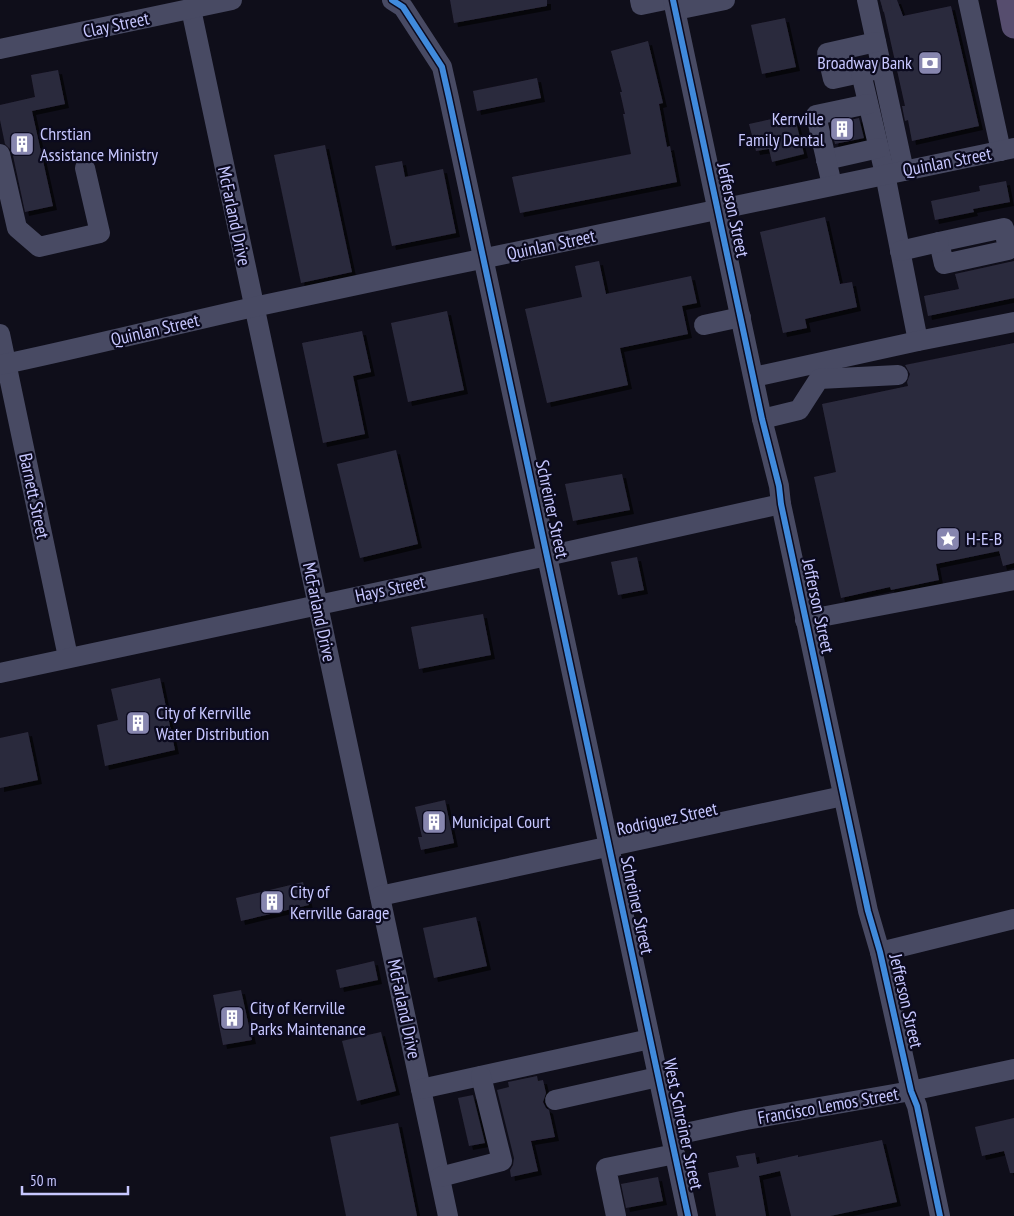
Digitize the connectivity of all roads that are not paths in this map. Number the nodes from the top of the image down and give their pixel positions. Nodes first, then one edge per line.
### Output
1 (232, 0) edge
2 (640, 0) edge
3 (725, 0) edge
4 (968, 0) edge
5 (1008, 0) edge
6 (400, 2) edge
7 (671, 3) edge
8 (872, 3) edge
9 (191, 9) junction
10 (1014, 26) edge
11 (876, 42) junction
12 (0, 49) edge
13 (882, 69) junction
14 (861, 73) junction
15 (868, 104) junction
16 (898, 141) junction
17 (879, 148) junction
18 (1007, 150) edge
19 (0, 154) edge
20 (826, 160) junction
21 (85, 168) dead end
22 (894, 172) junction
23 (832, 185) junction
24 (6, 206) edge
25 (718, 210) junction
26 (1010, 240) edge
27 (900, 250) junction
28 (485, 259) junction
29 (254, 308) junction
30 (741, 317) junction
31 (1014, 322) edge
32 (704, 325) dead end
33 (0, 334) edge
34 (918, 341) junction
35 (3, 364) edge
36 (898, 375) dead end
37 (754, 377) junction
38 (762, 419) junction
39 (781, 504) junction
40 (547, 556) junction
41 (1014, 580) edge
42 (317, 604) junction
43 (805, 620) junction
44 (68, 658) junction
45 (0, 673) edge
46 (843, 796) junction
47 (609, 847) junction
48 (380, 896) junction
49 (1014, 919) edge
50 (880, 952) junction
51 (650, 1039) junction
52 (1014, 1068) edge
53 (480, 1076) junction
54 (658, 1077) junction
55 (421, 1090) junction
56 (911, 1091) junction
57 (555, 1100) dead end
58 (672, 1145) junction
59 (440, 1177) junction
60 (448, 1216) edge
61 (616, 1216) edge
62 (688, 1216) edge
63 (940, 1216) edge

1 - 9 street, Clay Street
2 - 7 street
3 - 7 street
4 - 18 street
5 - 10 main road
6 - 28 street, Schreiner Street
7 - 25 street, Jefferson Street
8 - 11 street
9 - 12 street, Clay Street
9 - 29 street, McFarland Drive
11 - 13 street
11 - 14 street
13 - 14 street
13 - 16 street
13 - 16 street
14 - 15 street
15 - 17 street
15 - 20 street
16 - 22 street
17 - 20 street
17 - 22 street
18 - 22 street, Quinlan Street
19 - 24 street
20 - 23 street
21 - 24 street
22 - 23 street, Quinlan Street
22 - 27 street
23 - 25 street, Quinlan Street
25 - 28 street, Quinlan Street
25 - 30 street, Jefferson Street
26 - 27 street
27 - 34 street
28 - 29 street, Quinlan Street
28 - 40 street, Schreiner Street
29 - 35 street, Quinlan Street
29 - 42 street, McFarland Drive
30 - 32 street
30 - 37 street, Jefferson Street
31 - 34 street
33 - 35 street, Barnett Street
34 - 37 street
35 - 44 street, Barnett Street
36 - 38 street
37 - 38 street, Jefferson Street
38 - 39 street, Jefferson Street
39 - 40 street, Hays Street
39 - 43 street, Jefferson Street
40 - 42 street, Hays Street
40 - 47 street, Schreiner Street
41 - 43 street
42 - 44 street, Hays Street
42 - 48 street, McFarland Drive
43 - 46 street, Jefferson Street
44 - 45 street, Hays Street
46 - 47 street, Rodriguez Street
46 - 50 street, Jefferson Street
47 - 48 street, Rodriguez Street
47 - 51 street, Schreiner Street
48 - 55 street, McFarland Drive
49 - 50 street
50 - 56 street, Jefferson Street
51 - 53 street
51 - 54 street, West Schreiner Street
52 - 56 street, Francisco Lemos Street
53 - 55 street
53 - 59 street
54 - 57 street
54 - 58 street, West Schreiner Street
55 - 59 street, McFarland Drive
56 - 58 street, Francisco Lemos Street
56 - 63 street, Jefferson Street
58 - 61 street, Francisco Lemos Street
58 - 62 street, West Schreiner Street
59 - 60 street, McFarland Drive

